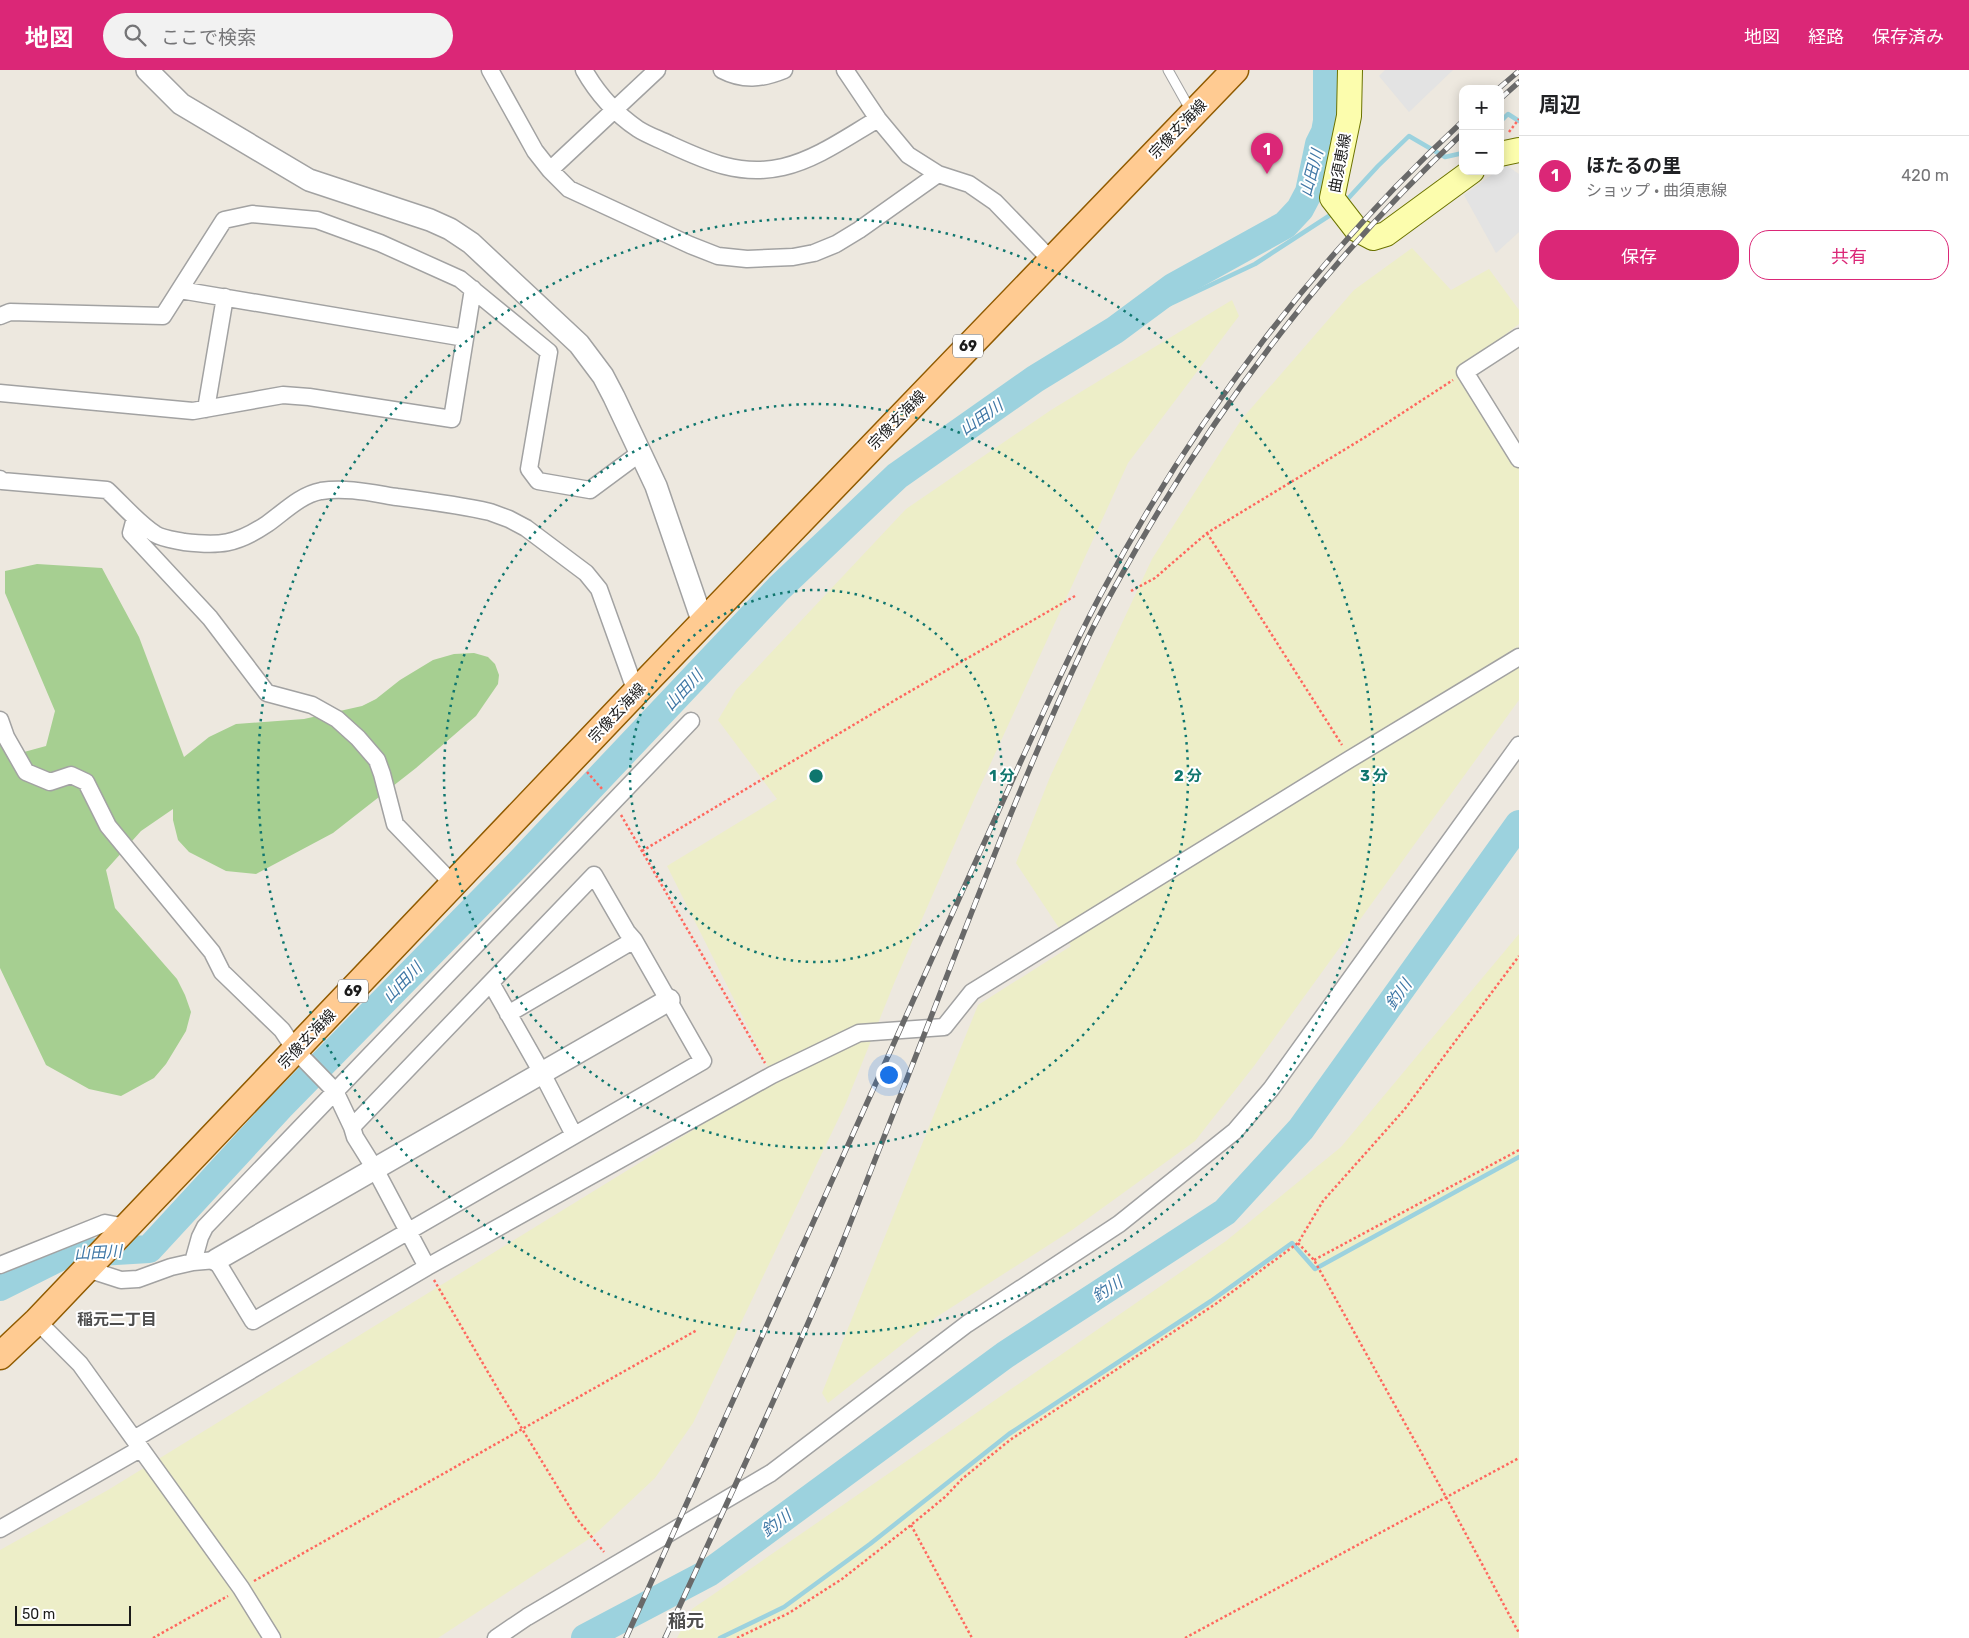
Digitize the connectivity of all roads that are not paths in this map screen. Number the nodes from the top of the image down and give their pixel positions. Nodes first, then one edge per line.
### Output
1 (147, 70) edge
2 (490, 70) edge
3 (584, 70) edge
4 (657, 70) edge
5 (722, 70) edge
6 (784, 70) edge
7 (845, 70) edge
8 (1168, 70) edge
9 (1235, 70) edge
10 (1350, 70) edge
11 (614, 110) junction
12 (1193, 114) junction
13 (878, 119) junction
14 (1519, 150) edge
15 (1504, 153) edge
16 (550, 170) junction
17 (938, 174) junction
18 (1467, 175) edge
19 (1050, 260) junction
20 (474, 289) junction
21 (180, 290) junction
22 (225, 296) junction
23 (0, 316) edge
24 (1519, 337) edge
25 (466, 338) junction
26 (0, 393) edge
27 (206, 409) junction
28 (640, 452) junction
29 (1519, 459) edge
30 (0, 479) edge
31 (135, 518) junction
32 (703, 623) junction
33 (1519, 658) edge
34 (636, 692) junction
35 (0, 720) edge
36 (691, 721) dead end
37 (1519, 745) edge
38 (454, 885) junction
39 (634, 940) junction
40 (490, 983) junction
41 (669, 1000) junction
42 (508, 1014) junction
43 (296, 1051) junction
44 (542, 1073) junction
45 (335, 1091) junction
46 (352, 1127) junction
47 (574, 1135) junction
48 (375, 1169) junction
49 (126, 1227) junction
50 (408, 1231) junction
51 (216, 1260) junction
52 (193, 1262) junction
53 (0, 1265) edge
54 (87, 1268) junction
55 (427, 1268) junction
56 (37, 1321) junction
57 (0, 1356) edge
58 (137, 1444) junction
59 (0, 1529) edge
60 (272, 1638) edge
61 (496, 1638) edge

1 - 28 street
2 - 16 street
3 - 11 street
4 - 11 street
5 - 6 street
7 - 13 street
8 - 12 lane
9 - 12 main road, 宗像玄海線 / 69
10 - 18 main road, 曲須恵線
11 - 13 street
11 - 16 street
12 - 19 main road, 宗像玄海線 / 69
13 - 17 street
14 - 15 main road
16 - 17 street
17 - 19 street
19 - 32 main road, 宗像玄海線 / 69
20 - 21 street
20 - 25 street
20 - 28 street
21 - 22 street
21 - 23 street
22 - 25 street
22 - 27 street
24 - 29 street
25 - 27 street
26 - 27 street
28 - 32 street
30 - 31 street
31 - 34 street
31 - 38 street
32 - 34 main road, 宗像玄海線 / 69
33 - 55 street
34 - 38 main road, 宗像玄海線 / 69
35 - 43 street
36 - 45 street
37 - 61 street
38 - 43 main road, 宗像玄海線 / 69
39 - 40 street
39 - 41 street
39 - 42 street
40 - 42 street
40 - 46 street
41 - 44 street
41 - 47 street
42 - 44 street
43 - 45 street
43 - 49 main road, 宗像玄海線 / 69
44 - 47 street
44 - 48 street
45 - 46 street
45 - 52 street
46 - 48 street
47 - 50 street
48 - 50 street
48 - 51 street
49 - 53 street
49 - 54 main road, 宗像玄海線 / 69
50 - 51 street
50 - 55 street
51 - 52 street
52 - 54 street
54 - 56 main road, 宗像玄海線 / 69
55 - 58 street
56 - 57 main road, 宗像玄海線 / 69
56 - 58 street
58 - 59 street
58 - 60 street

